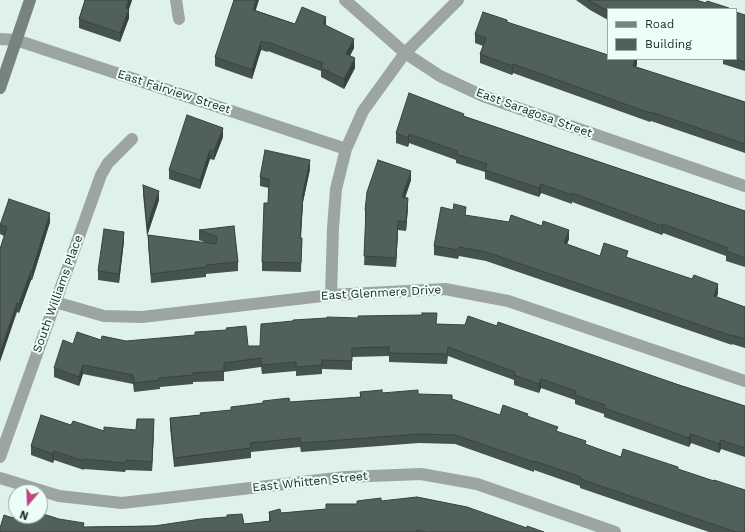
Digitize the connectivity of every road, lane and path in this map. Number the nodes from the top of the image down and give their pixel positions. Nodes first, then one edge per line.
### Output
1 (30, 0) edge
2 (176, 0) edge
3 (345, 0) edge
4 (458, 0) edge
5 (179, 19) dead end
6 (0, 39) edge
7 (16, 40) junction
8 (405, 53) junction
9 (0, 88) edge
10 (132, 139) dead end
11 (346, 149) junction
12 (745, 186) edge
13 (331, 295) junction
14 (55, 302) junction
15 (745, 381) edge
16 (0, 457) edge
17 (0, 478) edge
18 (615, 532) edge

1 - 7 main road
2 - 5 street
3 - 8 street, East Saragosa Street
4 - 8 street
6 - 7 street, East Fairview Street
7 - 9 main road
7 - 11 street, East Fairview Street
8 - 11 street
8 - 12 street, East Saragosa Street
10 - 14 street, South Williams Place
11 - 13 street
13 - 14 street, East Glenmere Drive
13 - 15 street, East Glenmere Drive
14 - 16 street, South Williams Place
17 - 18 street, East Whitten Street

